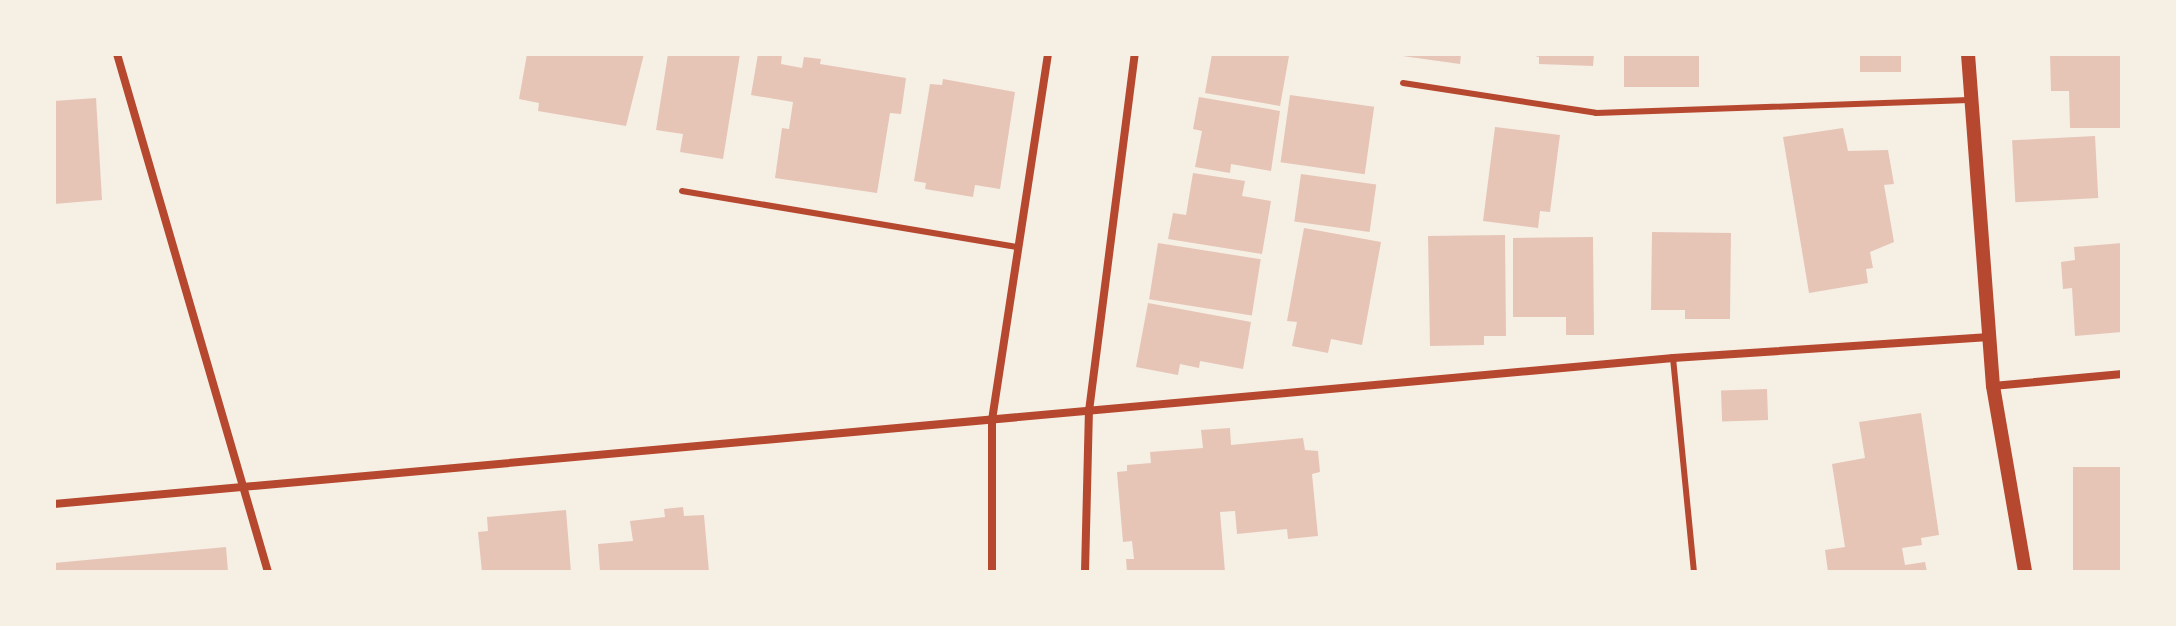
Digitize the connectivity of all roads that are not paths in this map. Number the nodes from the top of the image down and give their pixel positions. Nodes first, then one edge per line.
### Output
1 (117, 54) edge
2 (1048, 54) edge
3 (1135, 54) edge
4 (1968, 54) edge
5 (1403, 83) dead end
6 (1971, 100) junction
7 (682, 191) dead end
8 (1015, 247) junction
9 (1989, 337) junction
10 (1673, 358) junction
11 (2122, 374) edge
12 (1993, 386) junction
13 (1089, 411) junction
14 (992, 420) junction
15 (243, 489) junction
16 (54, 504) edge
17 (268, 572) edge
18 (992, 572) edge
19 (1085, 572) edge
20 (1694, 572) edge
21 (2025, 572) edge

1 - 15 street
2 - 8 street
3 - 13 street
4 - 6 street
5 - 6 lane
6 - 9 street
7 - 8 lane
8 - 14 street
9 - 10 street
9 - 12 street
10 - 13 street
10 - 20 lane
11 - 12 street
12 - 21 street
13 - 14 street
13 - 19 street
14 - 15 street
14 - 18 street
15 - 16 street
15 - 17 street

